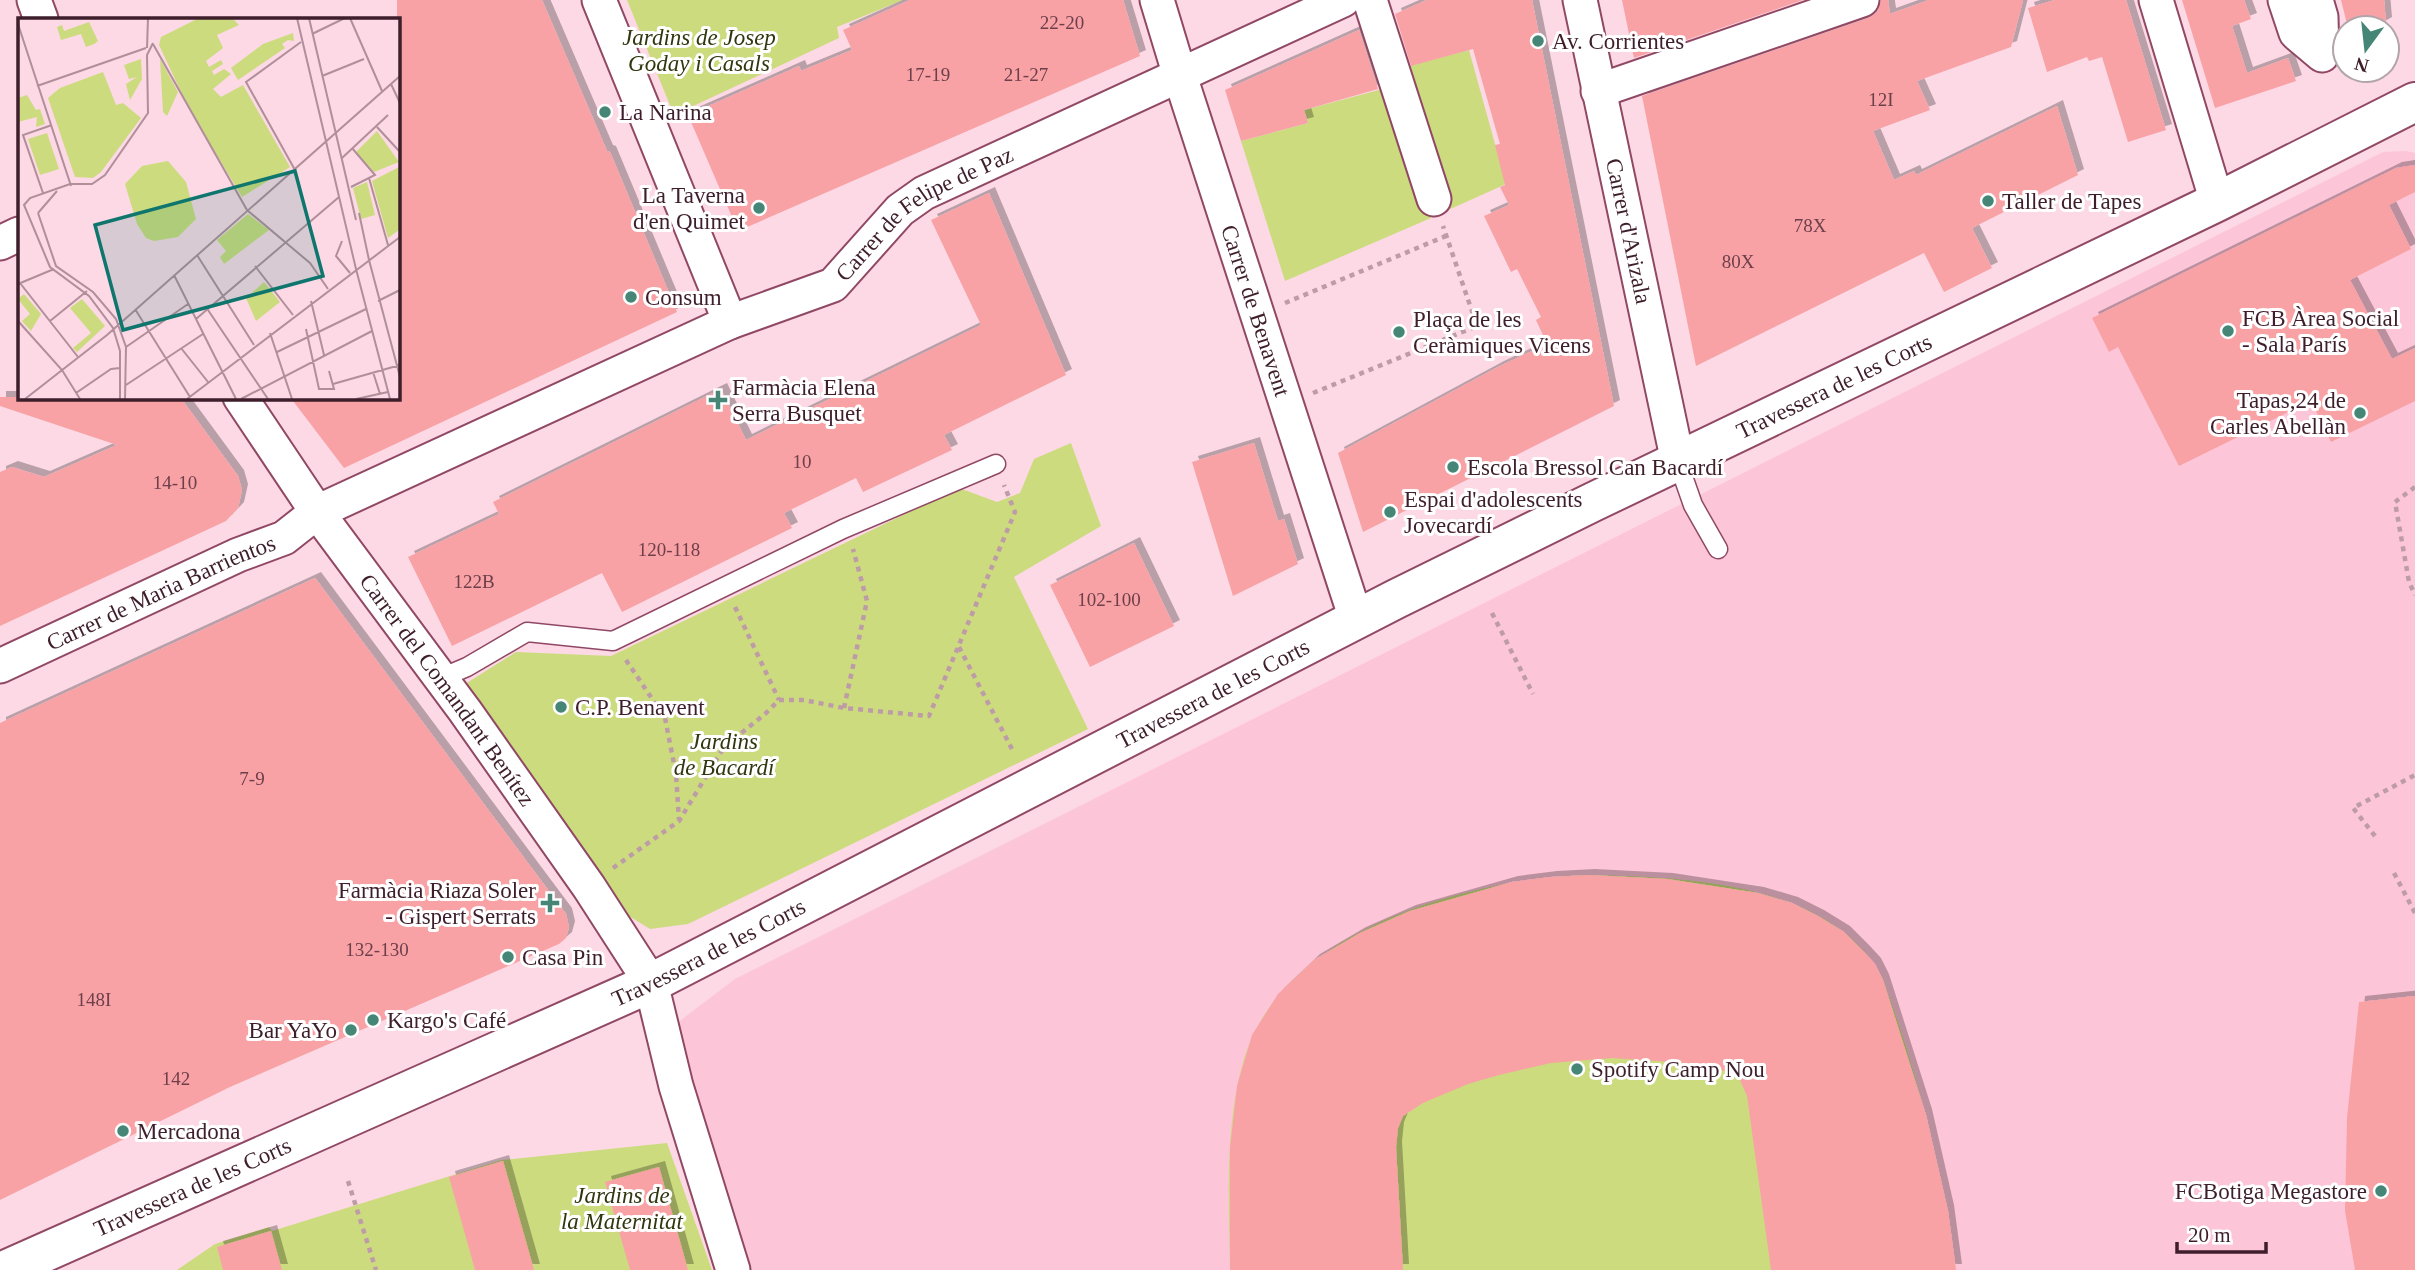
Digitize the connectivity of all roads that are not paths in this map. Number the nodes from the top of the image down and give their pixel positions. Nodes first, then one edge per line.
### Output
1 (34, 0) edge
2 (599, 0) edge
3 (1157, 0) edge
4 (1343, 0) edge
5 (1370, 0) edge
6 (1580, 0) edge
7 (1862, 0) edge
8 (2156, 0) edge
9 (2285, 0) edge
10 (2316, 0) edge
11 (41, 18) edge
12 (1180, 76) junction
13 (1598, 91) junction
14 (2415, 102) edge
15 (2217, 202) junction
16 (1436, 207) road end
17 (18, 234) edge
18 (0, 243) edge
19 (730, 322) junction
20 (241, 399) edge
21 (1678, 462) junction
22 (996, 464) road end
23 (317, 512) junction
24 (1718, 549) dead end
25 (1356, 620) junction
26 (0, 666) edge
27 (441, 678) junction
28 (651, 983) junction
29 (5, 1270) edge
30 (733, 1270) edge

1 - 11 street
2 - 19 street
3 - 12 street, Carrer de Benavent
4 - 12 street, Carrer de Felipe de Paz
5 - 16 street
6 - 13 street, Carrer d'Arizala
7 - 13 street
8 - 15 street
9 - 10 street
12 - 19 street, Carrer de Felipe de Paz
12 - 25 street, Carrer de Benavent
13 - 21 street, Carrer d'Arizala
14 - 15 main road, Travessera de les Corts
15 - 21 main road, Travessera de les Corts
17 - 18 street
19 - 23 street, Carrer de Felipe de Paz
20 - 23 street, Carrer del Comandant Benítez
21 - 24 lane
21 - 25 main road, Travessera de les Corts
22 - 27 lane
23 - 26 street, Carrer de Maria Barrientos
23 - 27 street, Carrer del Comandant Benítez
25 - 28 main road, Travessera de les Corts
27 - 28 street, Carrer del Comandant Benítez
28 - 29 main road, Travessera de les Corts
28 - 30 street, Carrer del Comandant Benítez

